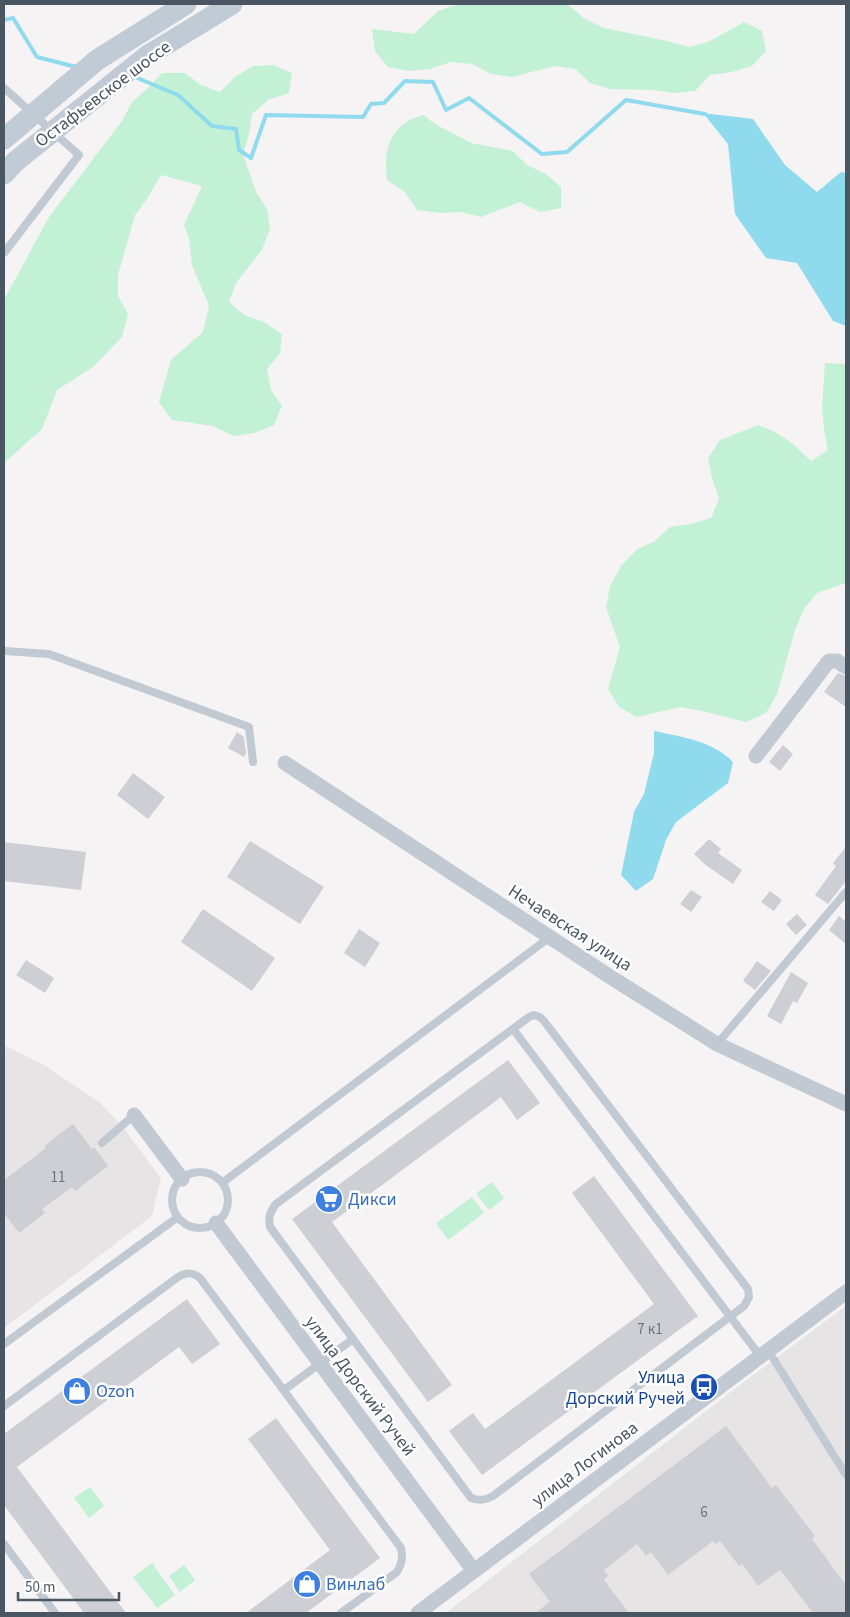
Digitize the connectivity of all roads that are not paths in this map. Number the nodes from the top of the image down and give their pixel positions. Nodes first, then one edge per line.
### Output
1 (186, 4) edge
2 (232, 4) edge
3 (4, 88) edge
4 (4, 139) edge
5 (10, 168) edge
6 (4, 253) edge
7 (4, 651) edge
8 (846, 667) edge
9 (756, 756) dead end
10 (253, 762) dead end
11 (285, 762) dead end
12 (846, 892) edge
13 (550, 937) junction
14 (512, 1029) junction
15 (717, 1044) junction
16 (846, 1104) edge
17 (134, 1115) joint
18 (102, 1143) dead end
19 (182, 1179) junction
20 (222, 1183) junction
21 (178, 1217) junction
22 (216, 1223) junction
23 (846, 1292) edge
24 (730, 1316) junction
25 (353, 1339) junction
26 (4, 1344) edge
27 (764, 1353) junction
28 (320, 1363) junction
29 (284, 1390) junction
30 (4, 1406) edge
31 (845, 1470) edge
32 (4, 1544) edge
33 (474, 1571) junction
34 (56, 1613) edge
35 (341, 1613) edge
36 (418, 1613) edge

1 - 4 main road, Остафьевское шоссе, bridge
2 - 5 main road, Остафьевское шоссе, bridge
3 - 6 lane
7 - 10 lane
8 - 9 street
11 - 13 street, Нечаевская улица
12 - 15 lane
13 - 15 street, Нечаевская улица
13 - 20 lane
14 - 24 lane
14 - 24 lane
14 - 25 lane
15 - 16 street, Нечаевская улица
17 - 18 lane
17 - 19 street
19 - 20 lane
19 - 21 lane
20 - 22 lane
21 - 22 lane
21 - 26 lane
22 - 28 street, улица Дорский Ручей
23 - 27 street, улица Логинова
24 - 25 lane
24 - 27 lane
25 - 28 lane
27 - 31 lane
27 - 33 street, улица Логинова
28 - 29 lane
28 - 33 street, улица Дорский Ручей
29 - 30 lane
29 - 35 lane
32 - 34 lane
33 - 36 street, улица Логинова

